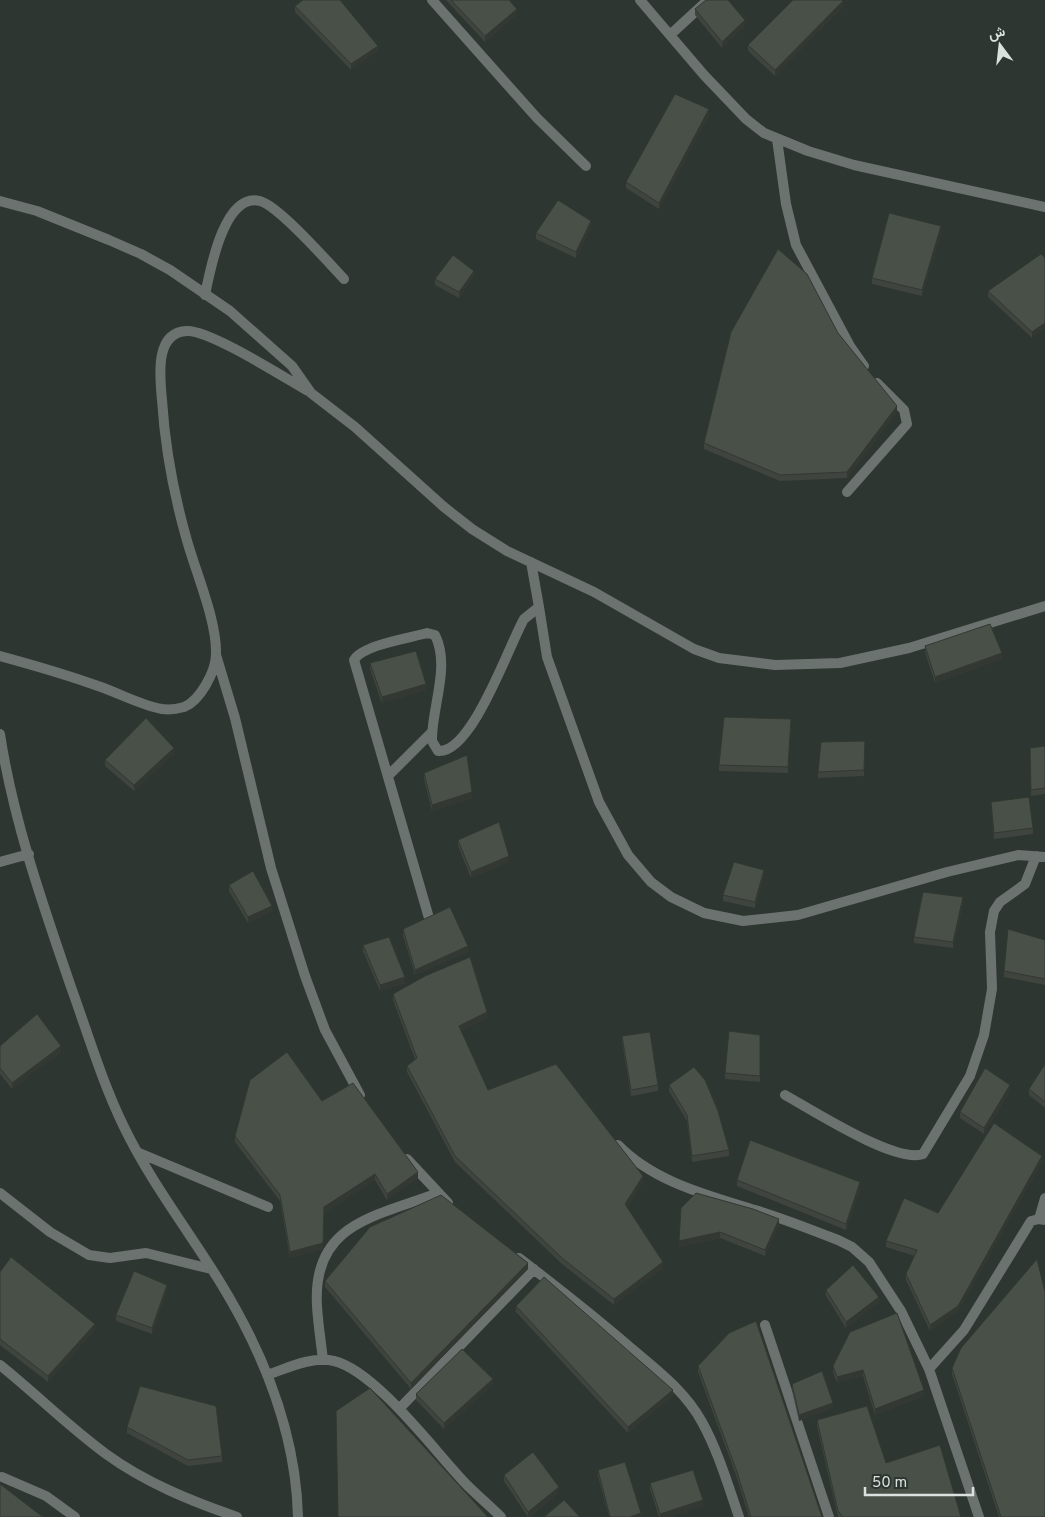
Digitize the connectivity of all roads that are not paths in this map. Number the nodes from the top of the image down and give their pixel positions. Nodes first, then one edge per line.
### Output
1 (432, 0) edge
2 (640, 0) edge
3 (708, 0) edge
4 (670, 35) junction
5 (777, 139) junction
6 (586, 166) dead end
7 (0, 201) edge
8 (1045, 207) edge
9 (344, 279) dead end
10 (205, 295) junction
11 (312, 393) junction
12 (847, 492) dead end
13 (530, 562) junction
14 (1045, 606) edge
15 (539, 607) junction
16 (216, 655) junction
17 (0, 656) edge
18 (431, 733) junction
19 (0, 734) edge
20 (388, 776) junction
21 (29, 854) junction
22 (1041, 857) edge
23 (0, 862) edge
24 (429, 918) edge
25 (786, 1095) dead end
26 (369, 1107) edge
27 (618, 1145) edge
28 (399, 1148) edge
29 (137, 1152) junction
30 (0, 1193) edge
31 (438, 1193) junction
32 (1045, 1198) edge
33 (268, 1208) dead end
34 (456, 1209) edge
35 (1042, 1219) edge
36 (512, 1252) edge
37 (211, 1269) junction
38 (534, 1269) junction
39 (765, 1326) dead end
40 (323, 1360) junction
41 (0, 1365) edge
42 (929, 1369) junction
43 (267, 1375) junction
44 (399, 1409) junction
45 (2, 1477) dead end
46 (75, 1517) edge
47 (237, 1517) edge
48 (298, 1517) edge
49 (501, 1517) edge
50 (739, 1517) edge
51 (829, 1517) edge
52 (978, 1517) edge

1 - 6 street
2 - 4 street
3 - 4 street
4 - 5 street
5 - 8 street
5 - 12 street
7 - 10 street
9 - 10 street
10 - 11 street
11 - 13 street
11 - 16 street
13 - 14 street
13 - 15 street
15 - 18 street
15 - 22 street
16 - 17 street
16 - 26 street
18 - 20 street
18 - 20 street
19 - 21 street
20 - 24 street
21 - 23 street
21 - 29 street
22 - 25 street
27 - 42 street
28 - 31 street
29 - 33 street
29 - 37 street
30 - 37 street
31 - 34 street
31 - 40 street
32 - 35 street
35 - 42 street
36 - 38 street
37 - 43 street
38 - 44 street
38 - 50 street
39 - 51 street
40 - 43 street
40 - 44 street
41 - 47 street
42 - 52 street
43 - 48 street
44 - 49 street
45 - 46 street

